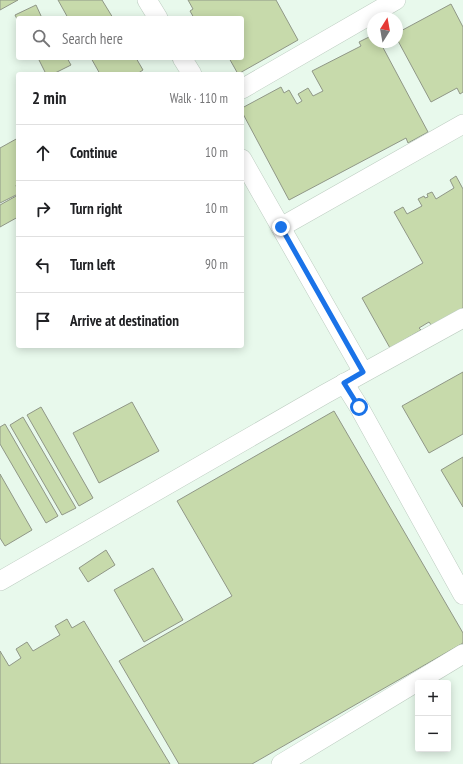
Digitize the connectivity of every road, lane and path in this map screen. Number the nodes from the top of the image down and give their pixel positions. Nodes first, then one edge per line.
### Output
1 (147, 0) edge
2 (396, 0) edge
3 (157, 16) edge
4 (183, 60) edge
5 (191, 72) edge
6 (244, 88) edge
7 (463, 124) edge
8 (244, 162) edge
9 (281, 227) junction
10 (463, 318) edge
11 (363, 372) junction
12 (344, 383) junction
13 (0, 581) edge
14 (463, 595) edge
15 (463, 654) edge
16 (281, 764) edge

1 - 3 lane
2 - 6 lane
4 - 5 lane
7 - 9 lane
8 - 9 lane
9 - 11 lane
10 - 11 lane
11 - 12 lane
12 - 13 lane
12 - 14 lane
15 - 16 lane

